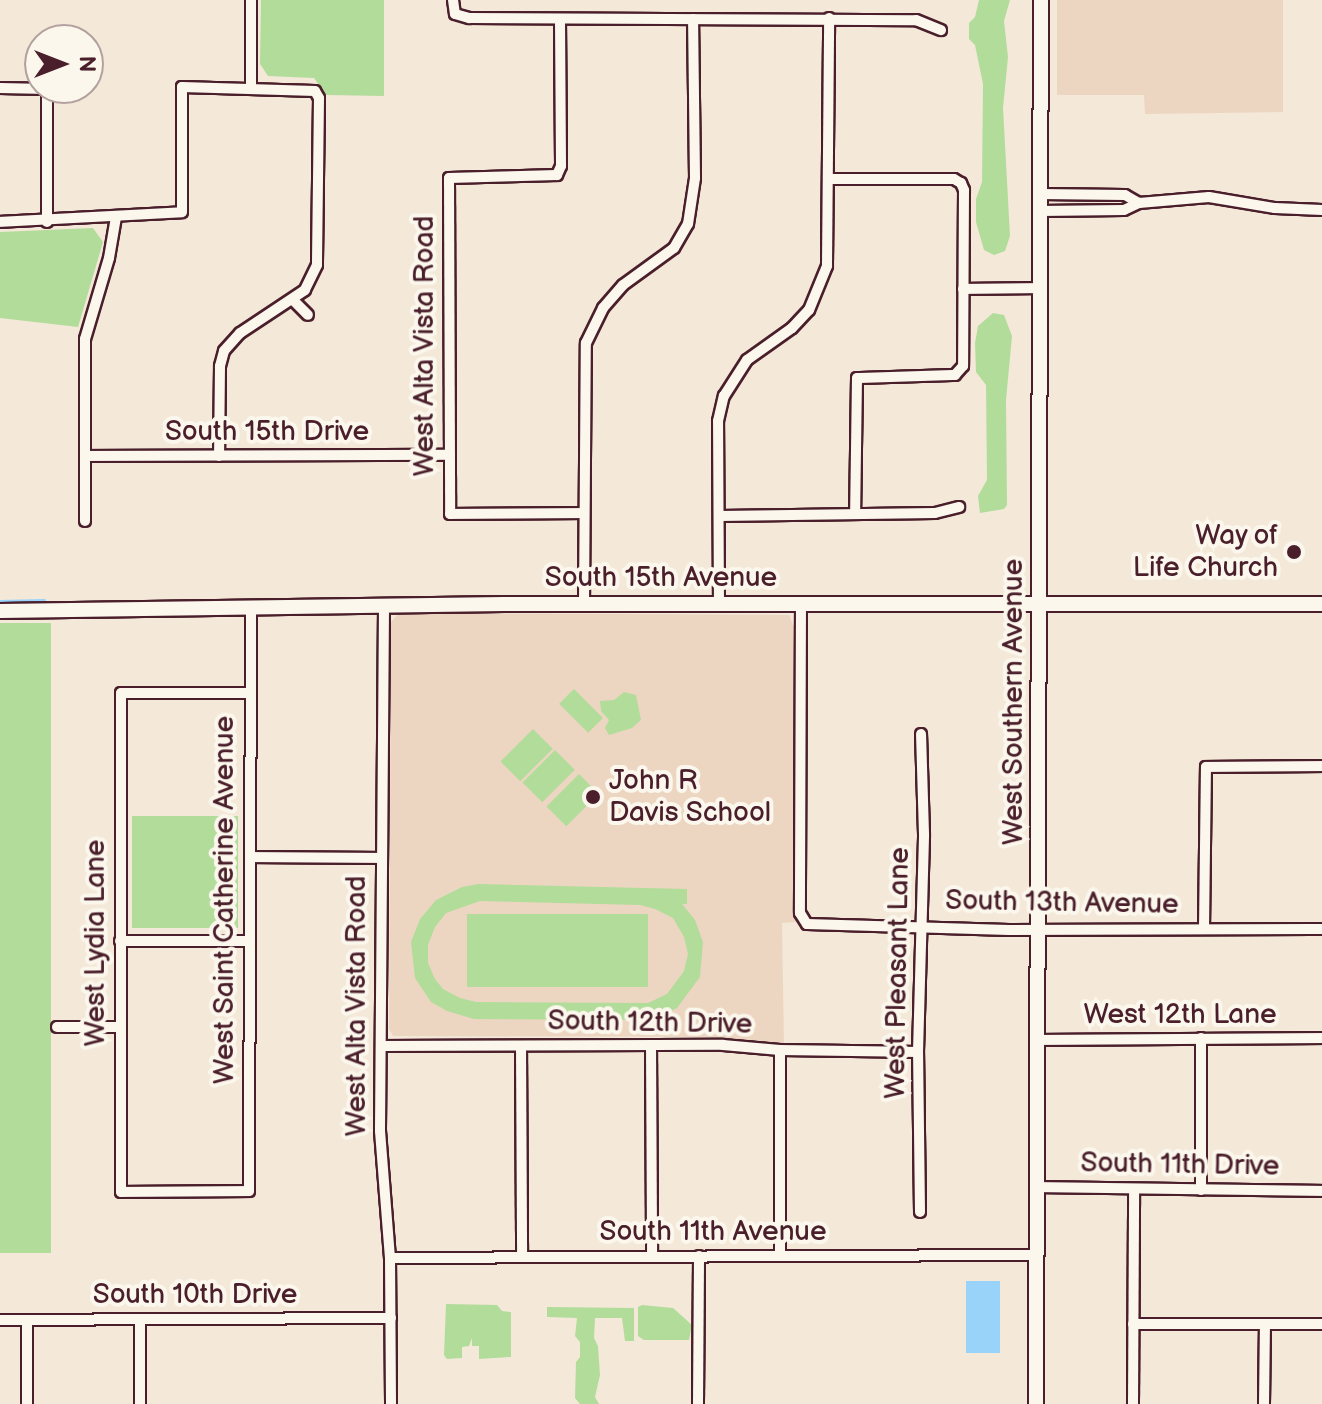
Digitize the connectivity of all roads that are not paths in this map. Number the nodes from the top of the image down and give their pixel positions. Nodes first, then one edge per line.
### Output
1 (251, 0) edge
2 (453, 0) edge
3 (1041, 0) edge
4 (829, 18) junction
5 (693, 19) junction
6 (560, 20) junction
7 (941, 30) dead end
8 (0, 88) edge
9 (251, 88) junction
10 (24, 89) edge
11 (47, 104) edge
12 (830, 179) junction
13 (1040, 194) junction
14 (1098, 195) junction
15 (1139, 203) junction
16 (1322, 210) edge
17 (1040, 211) junction
18 (1099, 211) junction
19 (116, 217) junction
20 (0, 222) edge
21 (47, 222) junction
22 (1040, 288) junction
23 (963, 289) junction
24 (293, 300) junction
25 (308, 315) dead end
26 (450, 455) junction
27 (85, 456) junction
28 (219, 456) junction
29 (959, 507) dead end
30 (583, 513) junction
31 (855, 513) junction
32 (720, 516) junction
33 (85, 521) dead end
34 (801, 603) junction
35 (1040, 603) junction
36 (584, 604) junction
37 (719, 604) junction
38 (1322, 604) edge
39 (384, 608) junction
40 (251, 609) junction
41 (0, 611) edge
42 (250, 693) junction
43 (921, 734) dead end
44 (1322, 766) edge
45 (250, 857) junction
46 (382, 858) junction
47 (924, 926) junction
48 (1204, 929) junction
49 (1322, 929) edge
50 (1039, 930) junction
51 (120, 941) junction
52 (249, 941) junction
53 (57, 1027) dead end
54 (120, 1027) junction
55 (1201, 1038) junction
56 (1322, 1038) edge
57 (1039, 1040) junction
58 (651, 1045) junction
59 (381, 1046) junction
60 (521, 1046) junction
61 (780, 1050) junction
62 (918, 1052) junction
63 (1038, 1187) junction
64 (1134, 1189) junction
65 (1201, 1190) junction
66 (1322, 1191) edge
67 (121, 1192) joint
68 (920, 1212) dead end
69 (780, 1255) junction
70 (1037, 1255) junction
71 (652, 1256) junction
72 (699, 1256) junction
73 (522, 1257) junction
74 (390, 1258) junction
75 (391, 1318) junction
76 (140, 1319) junction
77 (0, 1320) edge
78 (27, 1320) junction
79 (1133, 1324) junction
80 (1322, 1324) edge
81 (1265, 1325) junction
82 (27, 1404) edge
83 (140, 1404) edge
84 (391, 1404) edge
85 (698, 1404) edge
86 (1036, 1404) edge
87 (1133, 1404) edge
88 (1264, 1404) edge

1 - 9 street
2 - 6 street
3 - 13 main road, West Southern Avenue
4 - 5 street
4 - 7 street
4 - 12 street
5 - 6 street
5 - 30 street
6 - 26 street, West Alta Vista Road
8 - 10 street
9 - 19 street
9 - 24 street
11 - 21 street
12 - 23 street
12 - 32 street
13 - 14 street
13 - 17 main road, West Southern Avenue
14 - 15 street
14 - 18 street
15 - 16 street
15 - 18 street
17 - 18 street
17 - 22 main road, West Southern Avenue
19 - 21 street
19 - 27 street
20 - 21 street
22 - 23 street
22 - 35 main road, West Southern Avenue
23 - 31 street
24 - 25 street
24 - 28 street
26 - 28 street, South 15th Drive
26 - 30 street, West Alta Vista Road
27 - 28 street, South 15th Drive
27 - 33 street
29 - 31 street
30 - 36 street
31 - 32 street
32 - 37 street
34 - 35 main road, South 15th Avenue
34 - 37 main road, South 15th Avenue
34 - 47 street, South 13th Avenue
35 - 38 main road, South 15th Avenue
35 - 50 main road, West Southern Avenue
36 - 37 main road, South 15th Avenue
36 - 39 main road, South 15th Avenue
39 - 40 main road, South 15th Avenue
39 - 46 street, West Alta Vista Road
40 - 41 main road, South 15th Avenue
40 - 42 street, West Saint Catherine Avenue
42 - 45 street, West Saint Catherine Avenue
42 - 51 street, West Lydia Lane
43 - 47 street, West Pleasant Lane
44 - 48 street
45 - 46 street
45 - 52 street, West Saint Catherine Avenue
46 - 59 street, West Alta Vista Road
47 - 50 street, South 13th Avenue
47 - 62 street, West Pleasant Lane
48 - 49 street, South 13th Avenue
48 - 50 street, South 13th Avenue
50 - 57 main road, West Southern Avenue
51 - 52 street
51 - 54 street, West Lydia Lane
52 - 67 street, West Saint Catherine Avenue
53 - 54 street
54 - 67 street, West Lydia Lane
55 - 56 street, West 12th Lane
55 - 57 street, West 12th Lane
55 - 65 street
57 - 63 main road, West Southern Avenue
58 - 60 street, South 12th Drive
58 - 61 street, South 12th Drive
58 - 71 street
59 - 60 street, South 12th Drive
59 - 74 street, West Alta Vista Road
60 - 73 street
61 - 62 street, South 12th Drive
61 - 69 street
62 - 68 street, West Pleasant Lane
63 - 64 street, South 11th Drive
63 - 70 main road, West Southern Avenue
64 - 65 street, South 11th Drive
64 - 79 street
65 - 66 street, South 11th Drive
69 - 70 street, South 11th Avenue
69 - 72 street, South 11th Avenue
70 - 86 main road, West Southern Avenue
71 - 72 street, South 11th Avenue
71 - 73 street, South 11th Avenue
72 - 85 street
73 - 74 street, South 11th Avenue
74 - 75 street, West Alta Vista Road
75 - 76 street, South 10th Drive
75 - 84 street, West Alta Vista Road
76 - 78 street, South 10th Drive
76 - 83 street
77 - 78 street, South 10th Drive
78 - 82 street
79 - 81 street
79 - 87 street
80 - 81 street
81 - 88 street

